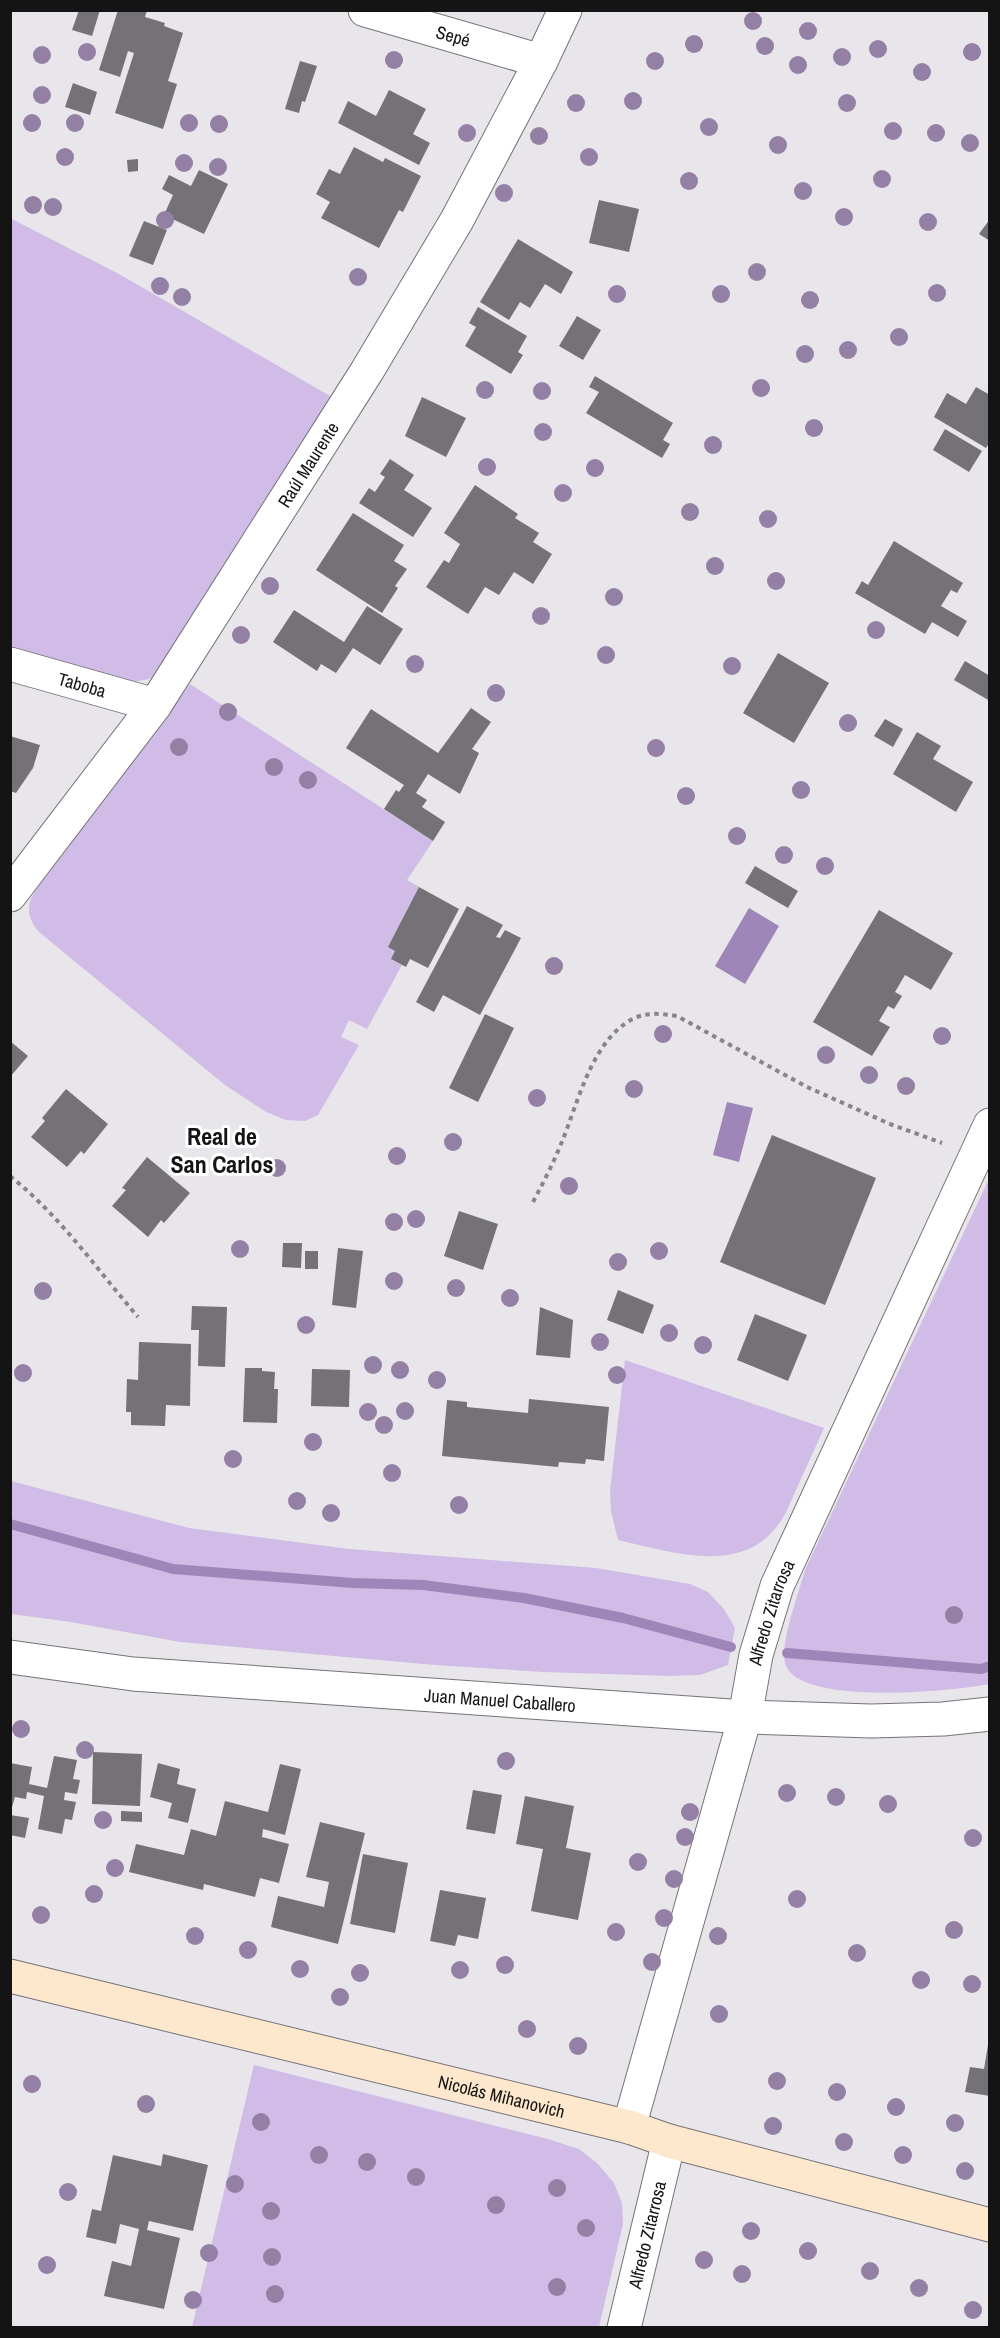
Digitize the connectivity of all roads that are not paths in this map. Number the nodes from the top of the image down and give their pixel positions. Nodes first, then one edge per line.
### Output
1 (364, 10) edge
2 (565, 10) edge
3 (541, 61) junction
4 (10, 664) edge
5 (155, 705) junction
6 (10, 895) edge
7 (983, 1139) edge
8 (10, 1657) edge
9 (990, 1714) edge
10 (745, 1717) junction
11 (10, 1976) edge
12 (629, 2127) junction
13 (669, 2141) junction
14 (990, 2226) edge
15 (624, 2328) edge

1 - 3 street, Sepé
2 - 3 street, Raúl Maurente
3 - 5 street, Raúl Maurente
4 - 5 street, Taboba
5 - 6 street, Raúl Maurente
7 - 10 street, Alfredo Zitarrosa
8 - 10 street, Juan Manuel Caballero
9 - 10 street, Juan Manuel Caballero
10 - 12 street, Alfredo Zitarrosa
11 - 12 street, Nicolás Mihanovich
12 - 13 street, Nicolás Mihanovich
13 - 14 street, Nicolás Mihanovich
13 - 15 street, Alfredo Zitarrosa

